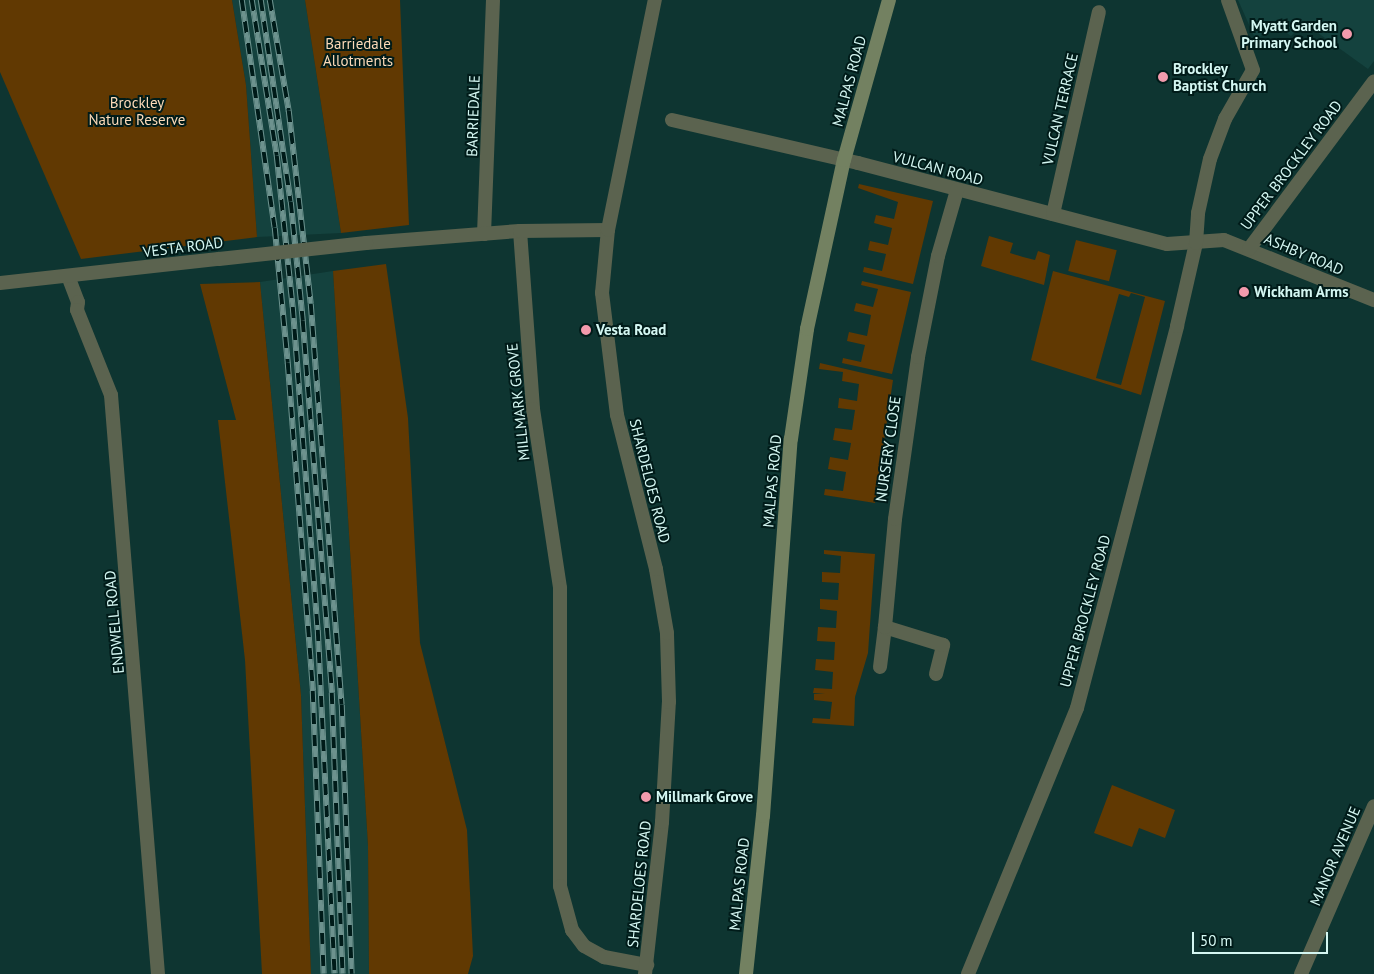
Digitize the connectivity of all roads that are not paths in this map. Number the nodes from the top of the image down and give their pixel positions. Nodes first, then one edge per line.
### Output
1 (493, 0) edge
2 (655, 0) edge
3 (889, 0) edge
4 (1228, 0) edge
5 (1099, 12) dead end
6 (1374, 81) edge
7 (672, 120) dead end
8 (844, 160) junction
9 (957, 190) junction
10 (1053, 214) junction
11 (608, 230) junction
12 (520, 231) junction
13 (484, 234) junction
14 (1196, 243) junction
15 (1249, 249) junction
16 (68, 276) junction
17 (0, 283) edge
18 (1374, 300) edge
19 (885, 627) junction
20 (880, 667) dead end
21 (936, 674) dead end
22 (1374, 806) edge
23 (646, 970) edge
24 (158, 974) edge
25 (746, 974) edge
26 (968, 974) edge
27 (1301, 974) edge

1 - 13 street, BARRIEDALE
2 - 11 street, SHARDELOES ROAD
3 - 8 main road, MALPAS ROAD
4 - 14 street, UPPER BROCKLEY ROAD
5 - 10 street, VULCAN TERRACE
6 - 15 street, UPPER BROCKLEY ROAD
7 - 8 street, VULCAN ROAD
8 - 9 street, VULCAN ROAD
8 - 25 main road, MALPAS ROAD
9 - 10 street, VULCAN ROAD
9 - 19 street, NURSERY CLOSE
10 - 14 street, VULCAN ROAD
11 - 12 street, VESTA ROAD
11 - 23 street, SHARDELOES ROAD
12 - 13 street, VESTA ROAD
12 - 23 street, MILLMARK GROVE
13 - 16 street, VESTA ROAD, bridge
14 - 15 street, UPPER BROCKLEY ROAD
14 - 26 street, UPPER BROCKLEY ROAD
15 - 18 street, ASHBY ROAD
16 - 17 street, VESTA ROAD
16 - 24 street, ENDWELL ROAD
19 - 20 street, NURSERY CLOSE
19 - 21 street
22 - 27 street, MANOR AVENUE

